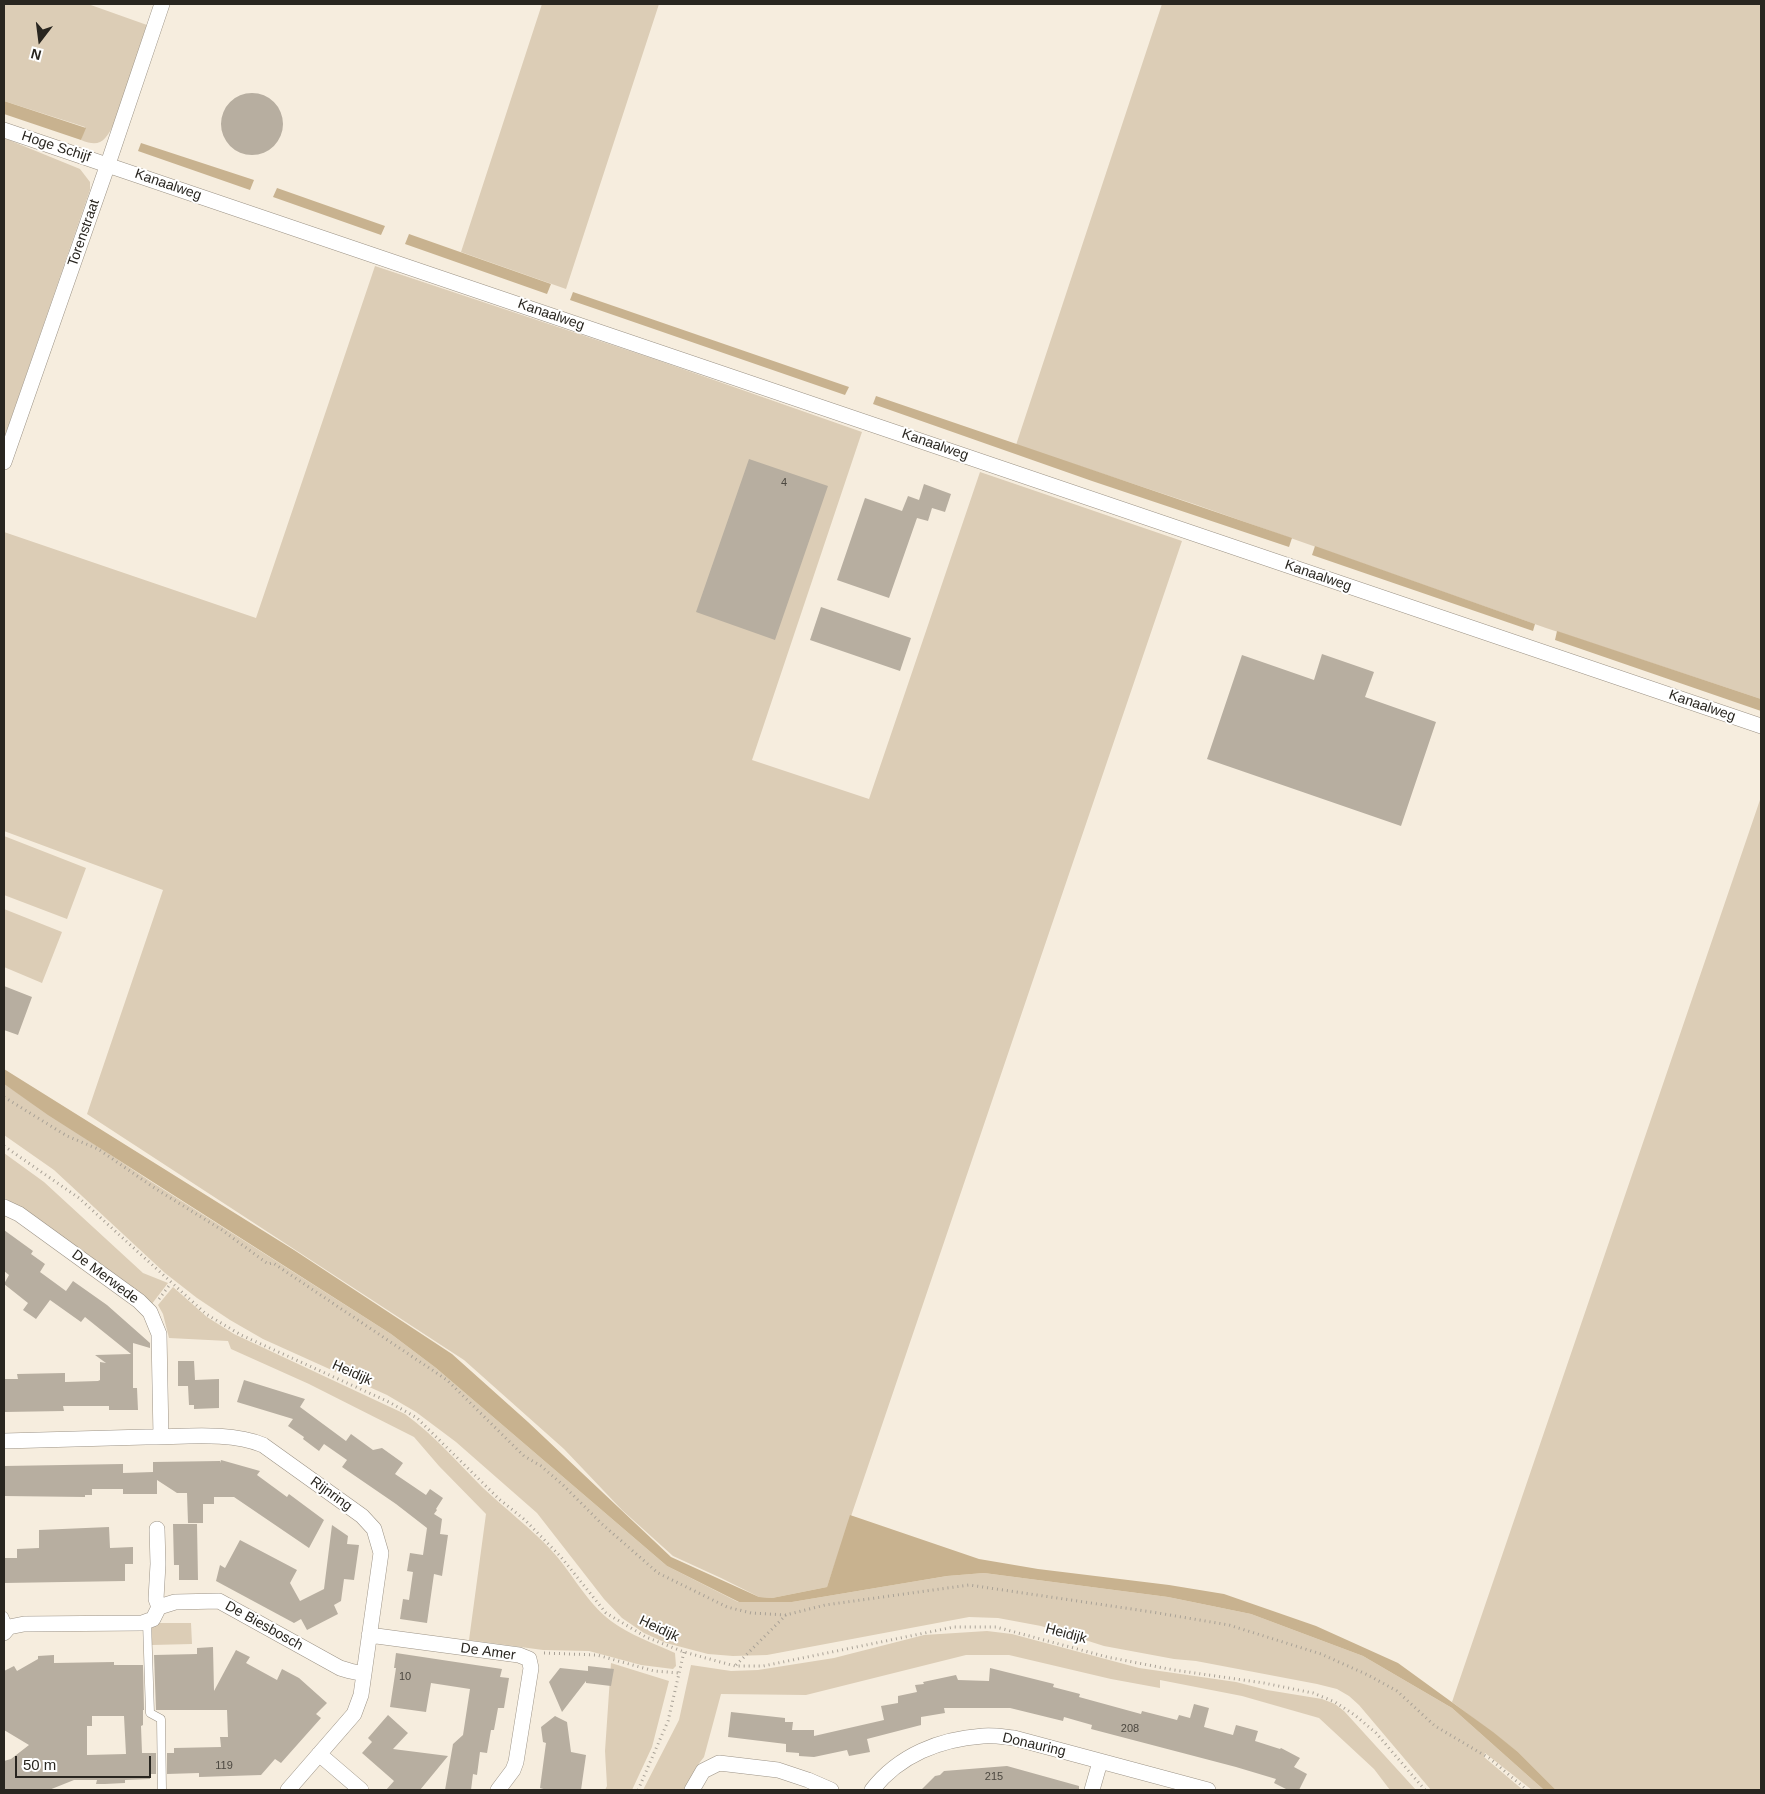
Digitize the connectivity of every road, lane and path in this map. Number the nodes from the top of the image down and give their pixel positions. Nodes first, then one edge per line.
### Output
1 (162, 4) edge
2 (4, 130) edge
3 (108, 164) junction
4 (4, 462) edge
5 (1761, 726) edge
6 (4, 1097) edge
7 (4, 1146) edge
8 (4, 1206) edge
9 (161, 1437) junction
10 (4, 1441) edge
11 (157, 1529) dead end
12 (159, 1607) junction
13 (786, 1616) junction
14 (146, 1622) junction
15 (6, 1625) edge
16 (369, 1635) junction
17 (684, 1652) junction
18 (529, 1659) junction
19 (735, 1666) junction
20 (679, 1673) junction
21 (364, 1674) junction
22 (319, 1754) junction
23 (1100, 1762) junction
24 (162, 1790) edge
25 (288, 1790) edge
26 (360, 1790) edge
27 (498, 1790) edge
28 (638, 1790) edge
29 (692, 1790) edge
30 (831, 1790) edge
31 (872, 1790) edge
32 (1092, 1790) edge
33 (1208, 1790) edge
34 (1425, 1790) edge
35 (1527, 1790) edge

1 - 3 street, Torenstraat
2 - 3 street, Hoge Schijf
3 - 4 street, Torenstraat
3 - 5 street, Kanaalweg
6 - 13 path
7 - 17 path, Heidijk
8 - 9 street, De Merwede
9 - 10 street, Rijnring
9 - 16 street, Rijnring
11 - 12 street
12 - 14 street
12 - 21 street, De Biesbosch
13 - 19 path
13 - 35 path
14 - 15 street
14 - 24 lane
16 - 18 street, De Amer
16 - 21 street, Rijnring
17 - 19 path, Heidijk
17 - 20 path
18 - 20 path
18 - 27 street, De Amer
19 - 34 path, Heidijk
20 - 28 path
21 - 22 street, Rijnring
22 - 25 street, Rijnring
22 - 26 street
23 - 31 street, Donauring
23 - 32 street
23 - 33 street, Donauring
29 - 30 street

